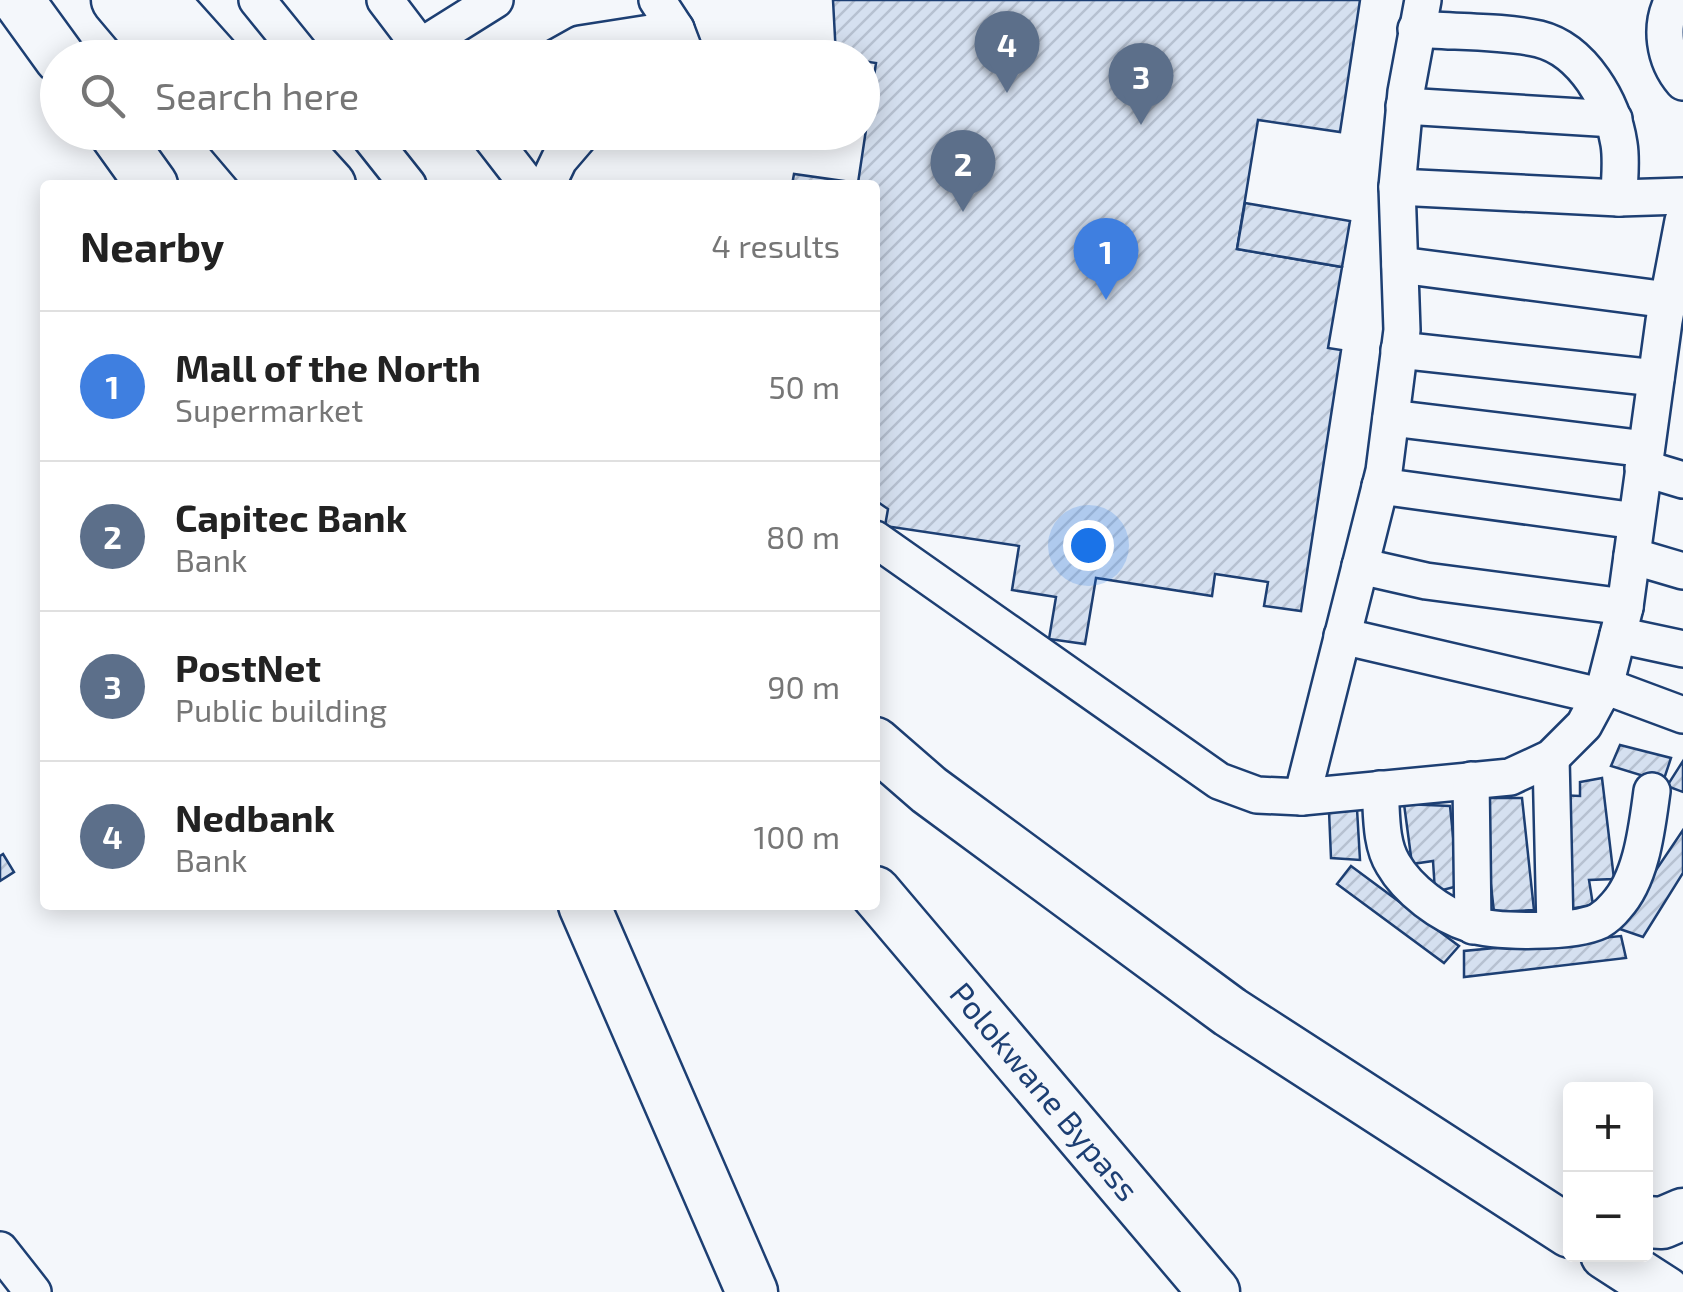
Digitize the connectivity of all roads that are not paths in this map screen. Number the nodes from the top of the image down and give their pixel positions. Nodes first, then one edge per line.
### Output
1 (18, 0) edge
2 (117, 0) edge
3 (162, 0) edge
4 (257, 0) edge
5 (385, 0) edge
6 (495, 0) edge
7 (1674, 0) edge
8 (1420, 14) edge
9 (673, 29) edge
10 (47, 40) edge
11 (151, 40) edge
12 (198, 40) edge
13 (289, 40) edge
14 (415, 40) edge
15 (440, 40) edge
16 (605, 40) edge
17 (1683, 82) edge
18 (1404, 106) junction
19 (1614, 120) junction
20 (127, 150) edge
21 (245, 150) edge
22 (298, 150) edge
23 (380, 150) edge
24 (501, 150) edge
25 (568, 150) edge
26 (148, 180) edge
27 (271, 180) edge
28 (325, 180) edge
29 (404, 180) edge
30 (524, 180) edge
31 (549, 180) edge
32 (1397, 187) junction
33 (1619, 198) junction
34 (1682, 219) edge
35 (1400, 265) junction
36 (1672, 315) edge
37 (1399, 350) junction
38 (1664, 389) edge
39 (1391, 418) junction
40 (1644, 459) junction
41 (1683, 480) edge
42 (1380, 486) junction
43 (1636, 521) junction
44 (880, 543) edge
45 (1632, 556) junction
46 (1360, 566) junction
47 (1683, 570) edge
48 (1622, 621) junction
49 (1342, 636) junction
50 (1683, 649) edge
51 (1602, 691) junction
52 (1683, 715) edge
53 (880, 747) edge
54 (1551, 758) junction
55 (1471, 780) junction
56 (1380, 789) junction
57 (1652, 791) dead end
58 (1302, 797) junction
59 (880, 898) edge
60 (586, 910) edge
61 (1473, 926) junction
62 (1555, 928) junction
63 (1398, 1122) junction
64 (1563, 1198) edge
65 (1683, 1214) edge
66 (1653, 1222) edge
67 (1563, 1228) edge
68 (0, 1250) edge
69 (1618, 1262) edge
70 (33, 1292) edge
71 (752, 1292) edge
72 (1214, 1292) edge
73 (1665, 1292) edge

1 - 10 highway
2 - 11 highway
3 - 12 highway
4 - 13 street
5 - 14 street
6 - 15 street
7 - 17 street
8 - 18 street
8 - 19 street
9 - 16 street
18 - 19 street
18 - 32 street
19 - 33 street
20 - 26 highway
21 - 27 highway
22 - 28 highway
23 - 29 street
24 - 30 street
25 - 31 street
32 - 33 street
32 - 35 street
33 - 34 street
34 - 36 street
35 - 36 street
35 - 37 street
36 - 38 street
37 - 38 street
37 - 39 street
38 - 40 street
39 - 40 street
39 - 42 street
40 - 41 street
40 - 43 street
42 - 43 street
42 - 46 street
43 - 45 street
44 - 58 street
45 - 47 street
45 - 48 street
46 - 48 street
46 - 49 street
48 - 50 street
48 - 51 street
49 - 51 street
49 - 58 street
51 - 52 street
51 - 54 street
53 - 63 highway
54 - 55 street
54 - 62 street
55 - 56 street
55 - 61 street
56 - 58 street
56 - 61 street
57 - 62 street
59 - 72 highway, Polokwane Bypass
60 - 71 highway
61 - 62 street
63 - 64 highway
63 - 67 highway
65 - 66 highway
68 - 70 street
69 - 73 highway

